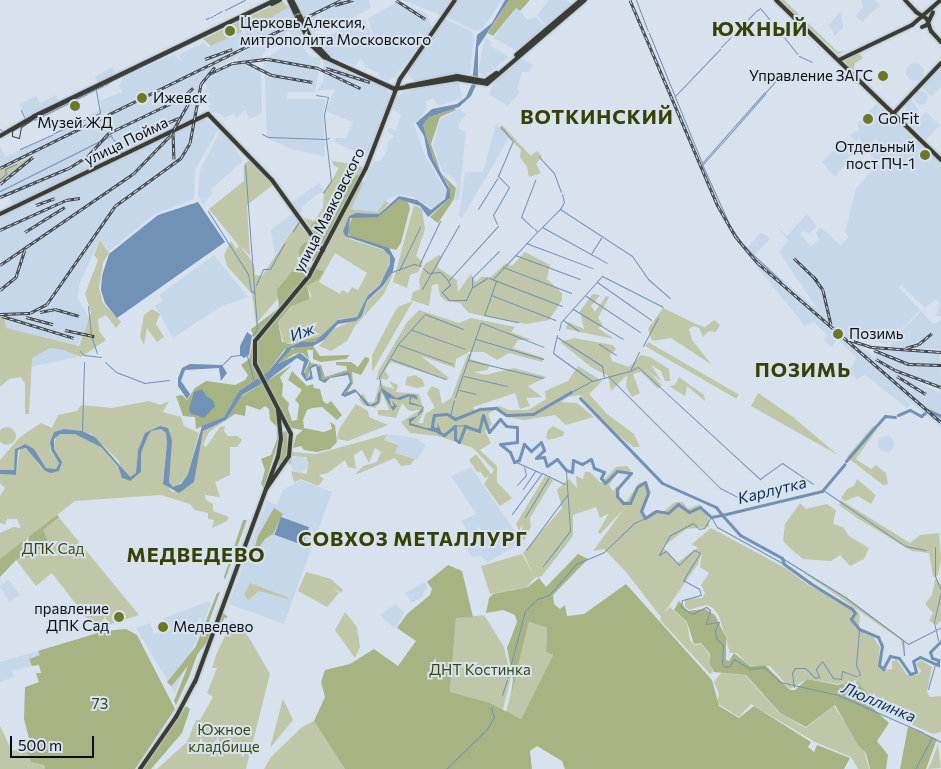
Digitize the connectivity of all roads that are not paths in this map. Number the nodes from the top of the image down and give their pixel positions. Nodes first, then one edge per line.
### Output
1 (274, 0) edge
2 (280, 0) edge
3 (290, 0) edge
4 (455, 0) edge
5 (581, 0) edge
6 (585, 0) edge
7 (776, 0) edge
8 (904, 0) edge
9 (941, 2) edge
10 (575, 7) junction
11 (923, 16) junction
12 (928, 22) junction
13 (919, 24) junction
14 (931, 31) junction
15 (202, 36) junction
16 (941, 42) edge
17 (839, 60) junction
18 (941, 63) edge
19 (400, 79) junction
20 (389, 86) junction
21 (396, 88) junction
22 (403, 88) junction
23 (393, 96) junction
24 (892, 116) junction
25 (0, 136) edge
26 (941, 160) edge
27 (0, 214) edge
28 (323, 251) junction
29 (273, 398) junction
30 (281, 429) junction
31 (290, 431) junction
32 (275, 464) junction
33 (283, 467) junction
34 (266, 489) junction
35 (140, 769) edge

1 - 15 main road
2 - 15 main road
3 - 20 main road, bridge
4 - 19 main road, улица Маяковского
5 - 10 main road
6 - 10 main road
7 - 17 main road
8 - 11 main road
8 - 13 main road
9 - 11 main road
9 - 12 main road
10 - 22 main road
11 - 12 main road
11 - 13 main road
12 - 13 main road
12 - 14 main road
13 - 14 main road
13 - 17 main road
14 - 16 main road
15 - 25 main road
17 - 24 main road
18 - 24 main road
19 - 20 main road
19 - 21 main road, улица Маяковского
19 - 22 main road
20 - 21 main road
20 - 23 main road
21 - 22 main road
21 - 23 main road, улица Маяковского
22 - 23 main road
23 - 28 main road, улица Маяковского
24 - 26 main road
27 - 28 main road, улица Пойма
28 - 29 main road, улица Маяковского
29 - 30 main road
29 - 31 main road
30 - 31 main road
30 - 32 main road
31 - 33 main road
32 - 33 main road
32 - 34 main road
33 - 34 main road
34 - 35 main road

